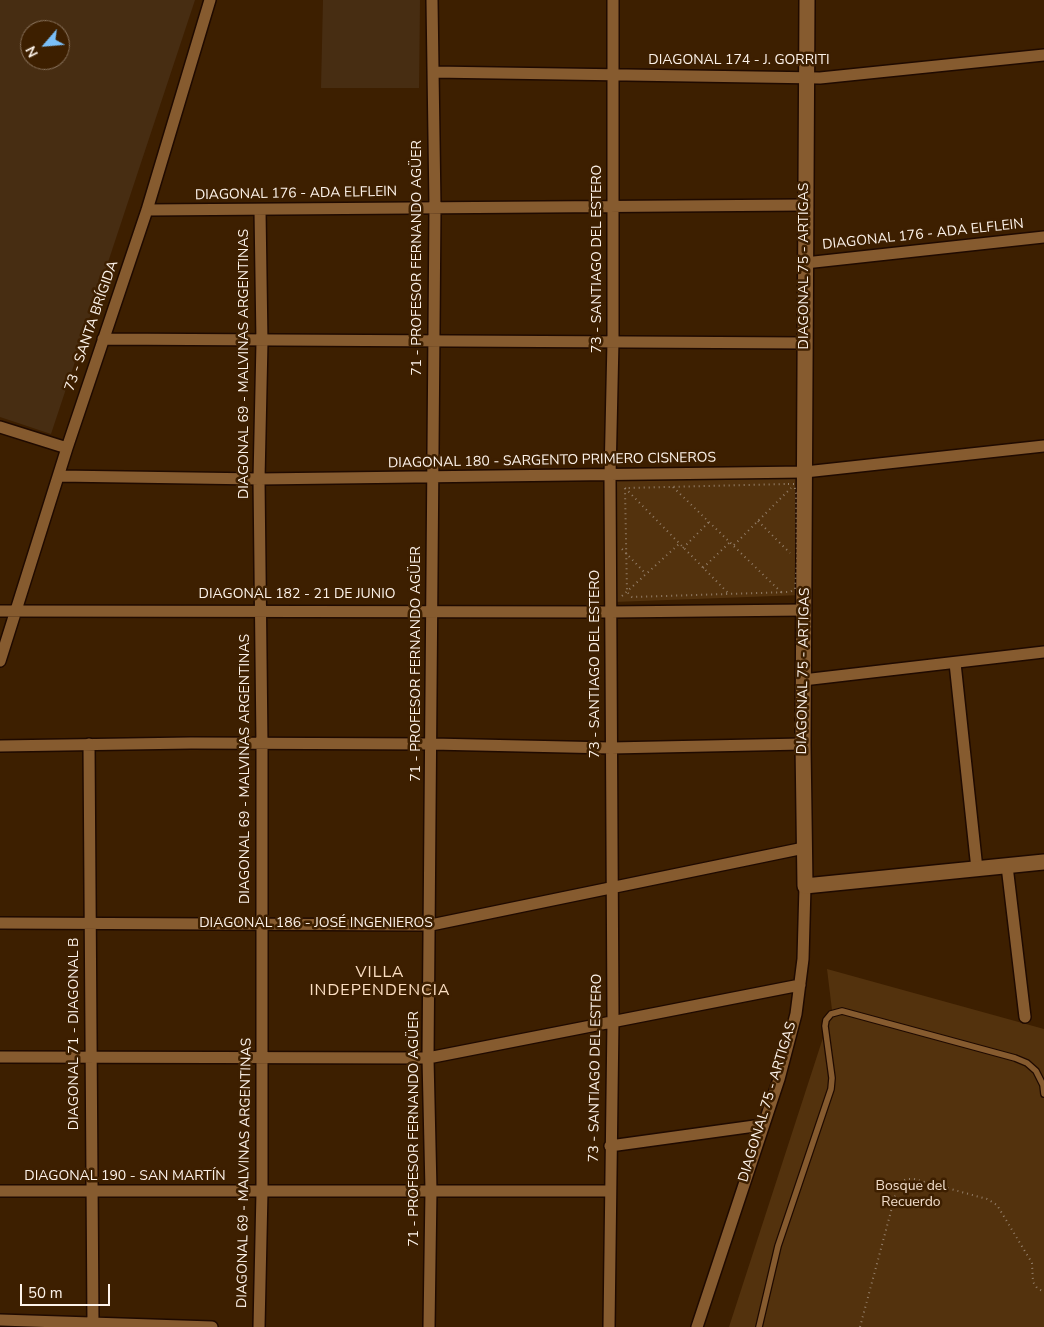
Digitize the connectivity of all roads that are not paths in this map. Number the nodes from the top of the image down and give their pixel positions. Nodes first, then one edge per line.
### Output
1 (210, 0) edge
2 (432, 0) edge
3 (613, 0) edge
4 (807, 0) edge
5 (1044, 55) edge
6 (433, 72) junction
7 (613, 76) junction
8 (807, 78) junction
9 (804, 205) junction
10 (612, 206) junction
11 (435, 207) junction
12 (147, 210) junction
13 (260, 210) junction
14 (1044, 237) edge
15 (805, 263) junction
16 (103, 340) junction
17 (613, 341) junction
18 (262, 342) junction
19 (433, 342) junction
20 (805, 343) junction
21 (0, 427) edge
22 (1044, 446) edge
23 (67, 448) junction
24 (805, 472) junction
25 (58, 476) junction
26 (610, 476) junction
27 (432, 477) junction
28 (259, 479) junction
29 (260, 610) junction
30 (431, 610) junction
31 (805, 610) junction
32 (0, 611) edge
33 (16, 611) junction
34 (610, 612) junction
35 (1044, 652) edge
36 (0, 661) edge
37 (955, 663) junction
38 (803, 680) junction
39 (89, 744) junction
40 (262, 744) junction
41 (432, 744) junction
42 (802, 744) junction
43 (0, 746) edge
44 (611, 748) junction
45 (804, 848) junction
46 (1044, 862) edge
47 (1007, 866) junction
48 (977, 869) junction
49 (612, 886) junction
50 (806, 886) junction
51 (0, 923) edge
52 (90, 924) junction
53 (262, 924) junction
54 (430, 925) junction
55 (800, 985) junction
56 (1025, 1017) dead end
57 (613, 1020) junction
58 (0, 1057) edge
59 (90, 1058) junction
60 (262, 1058) junction
61 (428, 1058) junction
62 (1044, 1094) edge
63 (762, 1125) junction
64 (610, 1146) junction
65 (431, 1190) junction
66 (0, 1191) edge
67 (610, 1191) junction
68 (91, 1192) junction
69 (262, 1192) junction
70 (0, 1320) edge
71 (93, 1323) junction
72 (212, 1327) edge
73 (259, 1327) edge
74 (429, 1327) edge
75 (609, 1327) edge
76 (697, 1327) edge
77 (759, 1327) edge

1 - 12 street, 73 - SANTA BRÍGIDA
2 - 6 street, 71 - PROFESOR FERNANDO AGÜER
3 - 7 street, 73 - SANTIAGO DEL ESTERO
4 - 8 street, DIAGONAL 75 - ARTIGAS
5 - 8 street, DIAGONAL 174 - J. GORRITI
6 - 7 street, DIAGONAL 174 - J. GORRITI
6 - 11 street, 71 - PROFESOR FERNANDO AGÜER
7 - 8 street, DIAGONAL 174 - J. GORRITI
7 - 10 street, 73 - SANTIAGO DEL ESTERO
8 - 9 street, DIAGONAL 75 - ARTIGAS
9 - 10 street, DIAGONAL 176 - ADA ELFLEIN
9 - 15 street, DIAGONAL 75 - ARTIGAS
10 - 11 street, DIAGONAL 176 - ADA ELFLEIN
10 - 17 street, 73 - SANTIAGO DEL ESTERO
11 - 13 street, DIAGONAL 176 - ADA ELFLEIN
11 - 19 street, 71 - PROFESOR FERNANDO AGÜER
12 - 13 street, DIAGONAL 176 - ADA ELFLEIN
12 - 16 street, 73 - SANTA BRÍGIDA
13 - 18 street, DIAGONAL 69 - MALVINAS ARGENTINAS
14 - 15 street, DIAGONAL 176 - ADA ELFLEIN
15 - 20 street, DIAGONAL 75 - ARTIGAS
16 - 18 street
16 - 23 street, 73 - SANTA BRÍGIDA
17 - 19 street
17 - 20 street
17 - 26 street, 73 - SANTIAGO DEL ESTERO
18 - 19 street
18 - 28 street, DIAGONAL 69 - MALVINAS ARGENTINAS
19 - 27 street, 71 - PROFESOR FERNANDO AGÜER
20 - 24 street, DIAGONAL 75 - ARTIGAS
21 - 23 street
22 - 24 street, DIAGONAL 180 - SARGENTO PRIMERO CISNEROS
23 - 25 street, 73 - SANTA BRÍGIDA
24 - 26 street, DIAGONAL 180 - SARGENTO PRIMERO CISNEROS
24 - 31 street, DIAGONAL 75 - ARTIGAS
25 - 28 street, DIAGONAL 180 - SARGENTO PRIMERO CISNEROS
25 - 33 street, 73 - SANTA BRÍGIDA
26 - 27 street, DIAGONAL 180 - SARGENTO PRIMERO CISNEROS
26 - 34 street, 73 - SANTIAGO DEL ESTERO
27 - 28 street, DIAGONAL 180 - SARGENTO PRIMERO CISNEROS
27 - 30 street, 71 - PROFESOR FERNANDO AGÜER
28 - 29 street, DIAGONAL 69 - MALVINAS ARGENTINAS
29 - 30 street, DIAGONAL 182 - 21 DE JUNIO
29 - 33 street, DIAGONAL 182 - 21 DE JUNIO
29 - 40 street, DIAGONAL 69 - MALVINAS ARGENTINAS
30 - 34 street, DIAGONAL 182 - 21 DE JUNIO
30 - 41 street, 71 - PROFESOR FERNANDO AGÜER
31 - 34 street, DIAGONAL 182 - 21 DE JUNIO
31 - 38 street, DIAGONAL 75 - ARTIGAS
32 - 33 street, DIAGONAL 182 - 21 DE JUNIO
33 - 36 street, 73 - SANTA BRÍGIDA
34 - 44 street, 73 - SANTIAGO DEL ESTERO
35 - 37 street
37 - 38 street
37 - 48 street
38 - 42 street, DIAGONAL 75 - ARTIGAS
39 - 40 street
39 - 43 street
39 - 52 street, DIAGONAL 71 - DIAGONAL B
40 - 41 street
40 - 53 street, DIAGONAL 69 - MALVINAS ARGENTINAS
41 - 44 street
41 - 54 street, 71 - PROFESOR FERNANDO AGÜER
42 - 44 street
42 - 45 street, DIAGONAL 75 - ARTIGAS
44 - 49 street, 73 - SANTIAGO DEL ESTERO
45 - 49 street, DIAGONAL 186 - JOSÉ INGENIEROS
45 - 50 street, DIAGONAL 75 - ARTIGAS
46 - 47 street
47 - 48 street
47 - 56 street
48 - 50 street
49 - 54 street, DIAGONAL 186 - JOSÉ INGENIEROS
49 - 57 street, 73 - SANTIAGO DEL ESTERO
50 - 55 street, DIAGONAL 75 - ARTIGAS
51 - 52 street, DIAGONAL 186 - JOSÉ INGENIEROS
52 - 53 street, DIAGONAL 186 - JOSÉ INGENIEROS
52 - 59 street, DIAGONAL 71 - DIAGONAL B
53 - 54 street, DIAGONAL 186 - JOSÉ INGENIEROS
53 - 60 street, DIAGONAL 69 - MALVINAS ARGENTINAS
54 - 61 street, 71 - PROFESOR FERNANDO AGÜER
55 - 57 street
55 - 63 street, DIAGONAL 75 - ARTIGAS
57 - 61 street
57 - 64 street, 73 - SANTIAGO DEL ESTERO
58 - 59 street
59 - 60 street
59 - 68 street, DIAGONAL 71 - DIAGONAL B
60 - 61 street
60 - 69 street, DIAGONAL 69 - MALVINAS ARGENTINAS
61 - 65 street, 71 - PROFESOR FERNANDO AGÜER
62 - 77 lane
63 - 64 street
63 - 76 street, DIAGONAL 75 - ARTIGAS
64 - 67 street, 73 - SANTIAGO DEL ESTERO
65 - 67 street, DIAGONAL 190 - SAN MARTÍN
65 - 69 street, DIAGONAL 190 - SAN MARTÍN
65 - 74 street, 71 - PROFESOR FERNANDO AGÜER
66 - 68 street, DIAGONAL 190 - SAN MARTÍN
67 - 75 street, 73 - SANTIAGO DEL ESTERO
68 - 69 street, DIAGONAL 190 - SAN MARTÍN
68 - 71 street, DIAGONAL 71 - DIAGONAL B
69 - 73 street, DIAGONAL 69 - MALVINAS ARGENTINAS
70 - 71 street
71 - 72 street

